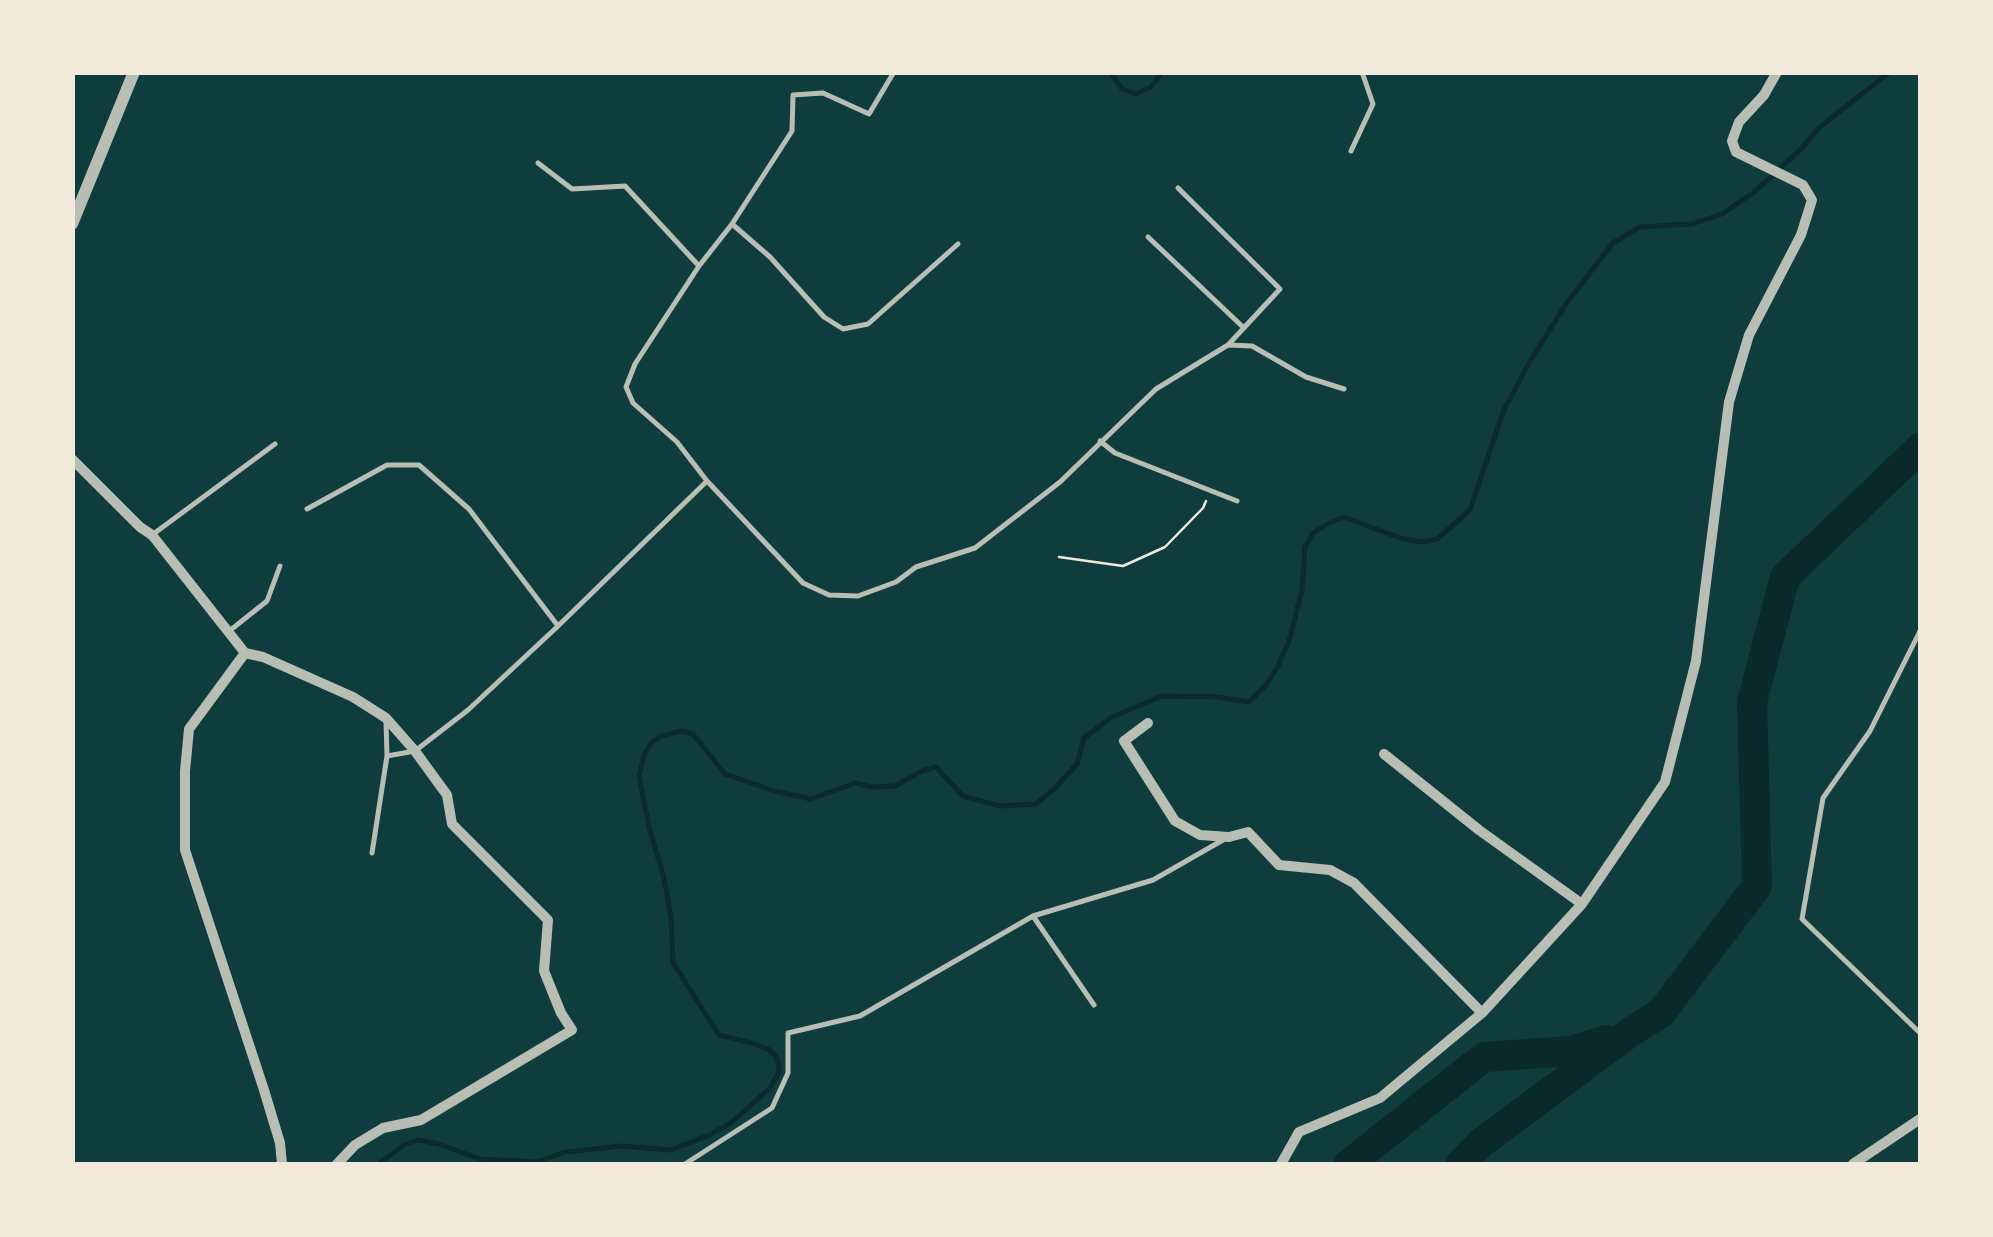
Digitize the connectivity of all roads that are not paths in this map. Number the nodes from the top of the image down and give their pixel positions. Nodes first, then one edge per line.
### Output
1 (134, 72) edge
2 (894, 72) edge
3 (1362, 72) edge
4 (1777, 72) edge
5 (1351, 151) dead end
6 (538, 163) dead end
7 (1178, 188) dead end
8 (72, 224) edge
9 (732, 224) junction
10 (1148, 236) dead end
11 (958, 244) dead end
12 (699, 266) junction
13 (1244, 328) junction
14 (1228, 345) junction
15 (1344, 388) dead end
16 (1100, 442) junction
17 (275, 444) dead end
18 (72, 459) edge
19 (707, 480) junction
20 (1238, 502) dead end
21 (307, 508) dead end
22 (152, 535) junction
23 (280, 566) dead end
24 (558, 626) junction
25 (1920, 631) edge
26 (228, 632) junction
27 (245, 653) junction
28 (386, 718) junction
29 (1148, 723) dead end
30 (415, 751) junction
31 (1384, 754) dead end
32 (387, 756) junction
33 (1228, 837) junction
34 (372, 853) dead end
35 (1582, 904) junction
36 (1033, 916) junction
37 (1094, 1006) dead end
38 (1482, 1013) junction
39 (1920, 1033) edge
40 (1920, 1118) edge
41 (282, 1164) edge
42 (338, 1164) edge
43 (684, 1164) edge
44 (1281, 1164) edge
45 (1853, 1164) edge

1 - 8 street
2 - 9 lane
3 - 5 lane
4 - 35 street
6 - 12 lane
7 - 13 lane
9 - 11 lane
9 - 12 lane
10 - 13 lane
12 - 19 lane
13 - 14 lane
14 - 15 lane
14 - 16 lane
16 - 19 lane
16 - 20 lane
17 - 22 lane
18 - 22 street
19 - 24 lane
21 - 24 lane
22 - 26 street
23 - 26 lane
24 - 30 lane
25 - 39 lane
26 - 27 street
27 - 28 street
27 - 41 street
28 - 30 street
28 - 32 lane
29 - 33 street
30 - 32 lane
30 - 42 street
31 - 35 street
32 - 34 lane
33 - 36 lane
33 - 38 street
35 - 38 street
36 - 37 lane
36 - 43 lane
38 - 44 street
40 - 45 street

